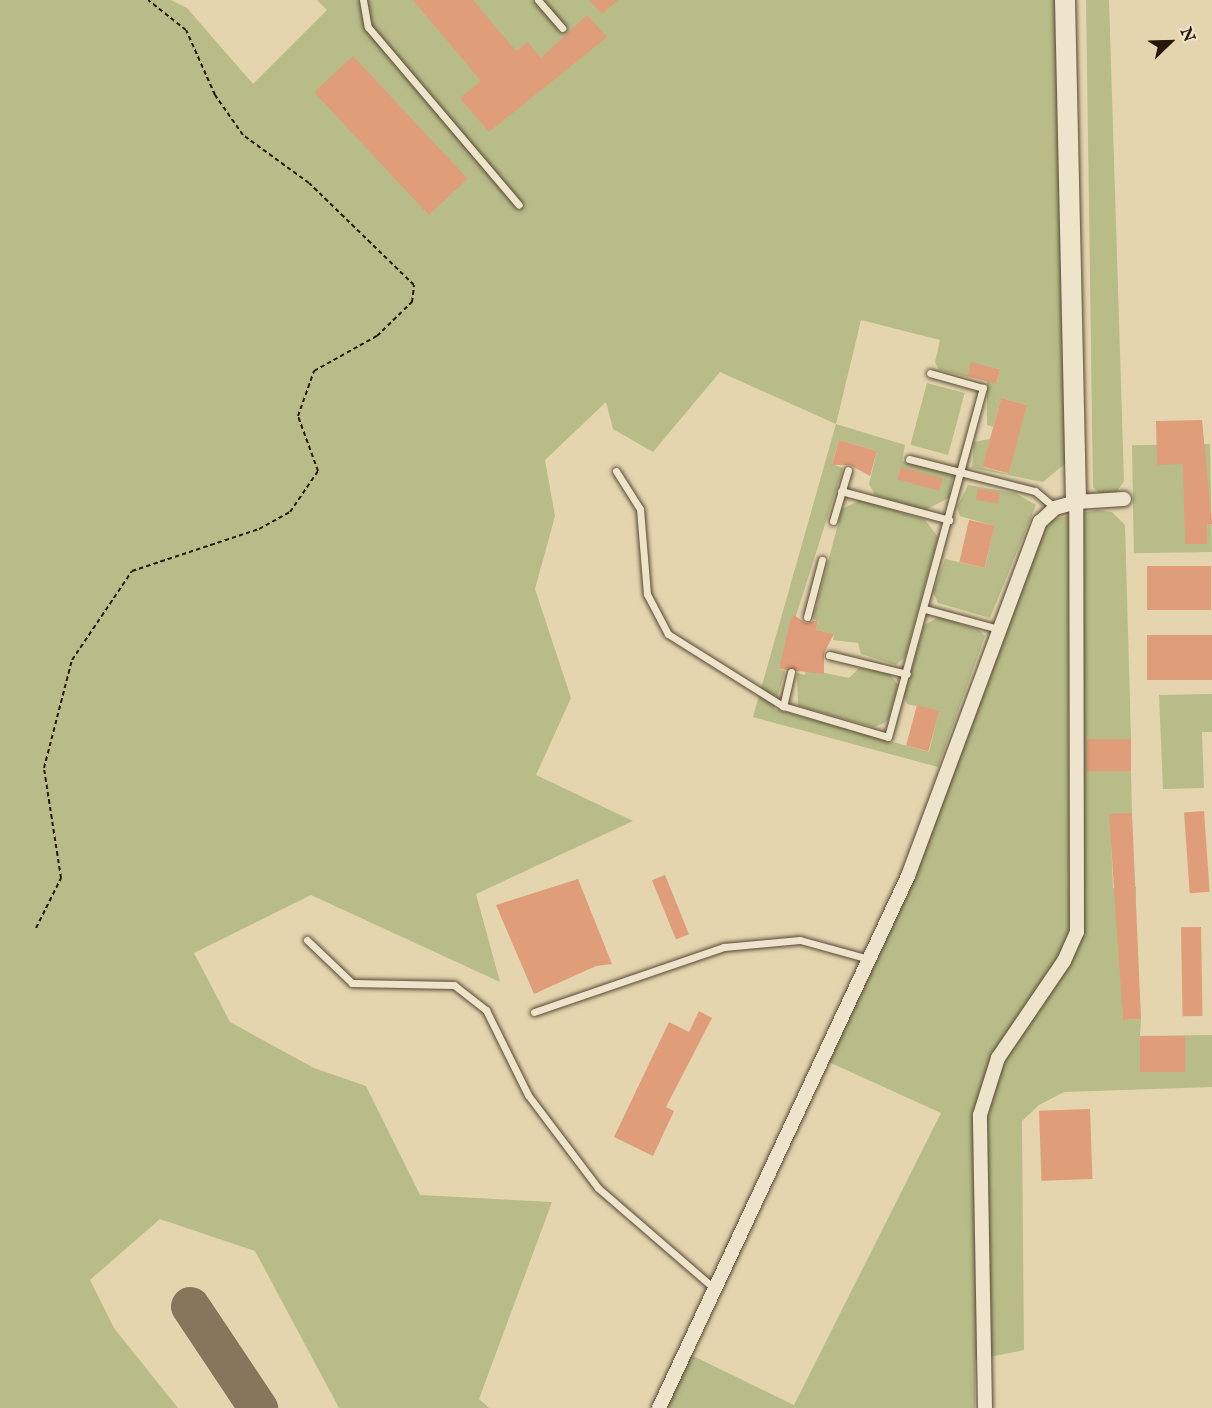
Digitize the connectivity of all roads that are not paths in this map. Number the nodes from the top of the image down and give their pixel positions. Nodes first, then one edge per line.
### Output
1 (363, 0) edge
2 (538, 0) edge
3 (1065, 0) edge
4 (562, 28) dead end
5 (519, 205) dead end
6 (930, 373) dead end
7 (909, 459) dead end
8 (848, 470) dead end
9 (616, 471) dead end
10 (962, 472) junction
11 (841, 491) junction
12 (1124, 499) dead end
13 (1076, 502) junction
14 (1055, 508) junction
15 (949, 520) junction
16 (833, 521) dead end
17 (822, 560) dead end
18 (925, 609) junction
19 (807, 617) dead end
20 (998, 629) junction
21 (829, 655) dead end
22 (791, 672) dead end
23 (907, 674) junction
24 (783, 706) junction
25 (307, 940) dead end
26 (869, 959) junction
27 (534, 1012) dead end
28 (715, 1289) junction
29 (659, 1408) edge
30 (985, 1408) edge

1 - 5 lane
2 - 4 lane
3 - 13 street
6 - 10 lane
7 - 10 lane
8 - 11 lane
9 - 24 lane
10 - 14 lane
10 - 15 lane
11 - 15 lane
11 - 16 lane
12 - 13 street
13 - 14 street
13 - 30 street
14 - 20 street
15 - 18 lane
17 - 19 lane
18 - 20 lane
18 - 23 lane
20 - 26 street
21 - 23 lane
22 - 24 lane
23 - 24 lane
25 - 28 lane
26 - 27 lane
26 - 28 street
28 - 29 street

